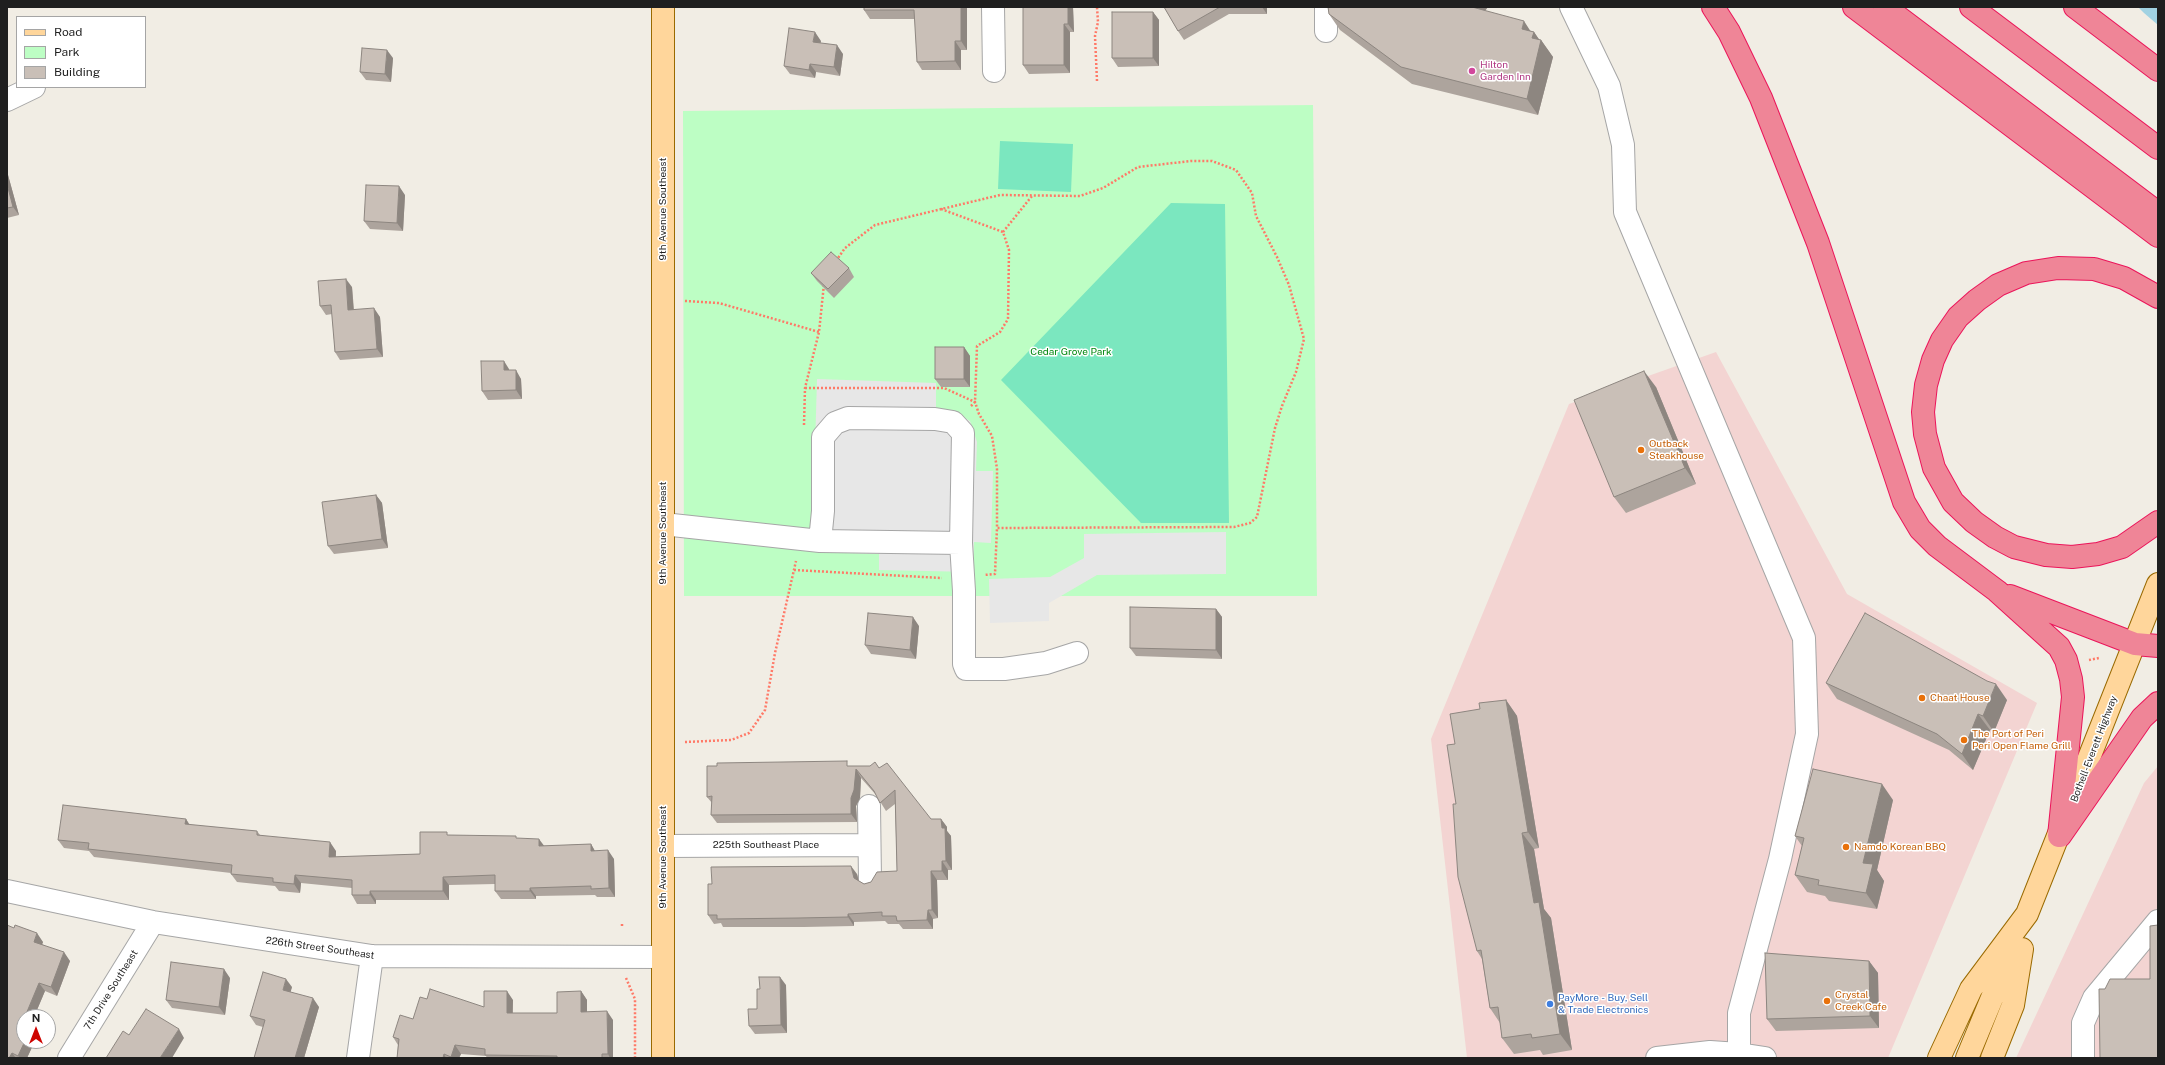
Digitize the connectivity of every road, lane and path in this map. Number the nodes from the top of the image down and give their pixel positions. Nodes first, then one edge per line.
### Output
1 (663, 7) edge
2 (993, 7) edge
3 (1097, 7) edge
4 (1326, 7) edge
5 (1570, 7) edge
6 (1713, 7) edge
7 (1854, 7) edge
8 (1885, 7) edge
9 (1971, 7) edge
10 (1989, 7) edge
11 (2075, 7) edge
12 (1326, 31) dead end
13 (2158, 70) edge
14 (994, 71) dead end
15 (1097, 82) dead end
16 (32, 88) edge
17 (7, 100) edge
18 (2158, 136) edge
19 (2158, 148) edge
20 (941, 208) dead end
21 (2158, 213) edge
22 (1003, 232) junction
23 (2158, 236) edge
24 (2158, 297) edge
25 (663, 300) junction
26 (819, 332) dead end
27 (805, 388) dead end
28 (975, 402) junction
29 (953, 422) junction
30 (2158, 522) edge
31 (663, 524) junction
32 (997, 528) junction
33 (820, 541) junction
34 (961, 543) junction
35 (794, 570) dead end
36 (963, 579) junction
37 (2158, 584) edge
38 (1997, 590) junction
39 (2135, 644) junction
40 (2158, 646) edge
41 (1077, 653) dead end
42 (2099, 658) dead end
43 (2089, 660) dead end
44 (2158, 703) edge
45 (868, 806) dead end
46 (2059, 836) junction
47 (869, 845) junction
48 (663, 846) junction
49 (870, 880) edge
50 (7, 891) edge
51 (2027, 914) junction
52 (2158, 921) edge
53 (153, 922) junction
54 (622, 924) dead end
55 (622, 928) dead end
56 (372, 956) junction
57 (663, 957) junction
58 (624, 976) dead end
59 (630, 987) junction
60 (635, 987) dead end
61 (1728, 1055) edge
62 (69, 1058) edge
63 (358, 1058) edge
64 (635, 1058) edge
65 (663, 1058) edge
66 (1657, 1058) edge
67 (1765, 1058) edge
68 (1939, 1058) edge
69 (1967, 1058) edge
70 (1992, 1058) edge
71 (2083, 1058) edge

1 - 25 main road, 9th Avenue Southeast
2 - 14 street
3 - 15 path
4 - 12 street
5 - 61 street
6 - 38 highway
7 - 23 highway
8 - 21 highway
9 - 19 highway
10 - 18 highway
11 - 13 highway
16 - 17 street
20 - 22 path
22 - 28 path
22 - 32 path
24 - 30 highway
25 - 26 path
25 - 31 main road, 9th Avenue Southeast
27 - 28 path
28 - 29 path
28 - 32 path
29 - 33 street
29 - 34 street
31 - 33 street
31 - 48 main road, 9th Avenue Southeast
32 - 36 path
33 - 34 street
34 - 36 street
35 - 36 path
36 - 41 street
37 - 39 main road, Bothell-Everett Highway
38 - 39 highway
38 - 46 highway
39 - 40 highway
39 - 46 main road, Bothell-Everett Highway
42 - 43 path
44 - 46 highway
45 - 47 street
46 - 51 main road, Bothell-Everett Highway
47 - 48 street, 225th Southeast Place
47 - 49 street
48 - 57 main road, 9th Avenue Southeast
50 - 53 street, 226th Street Southeast
51 - 68 main road, Bothell-Everett Highway
51 - 69 main road
51 - 70 main road, Bothell-Everett Highway
52 - 71 street
53 - 56 street, 226th Street Southeast
53 - 62 street, 7th Drive Southeast
54 - 55 path
56 - 57 street, 226th Street Southeast
56 - 63 street
57 - 65 main road, 9th Avenue Southeast
58 - 59 path
59 - 60 path
59 - 64 path
61 - 66 street
61 - 67 street

